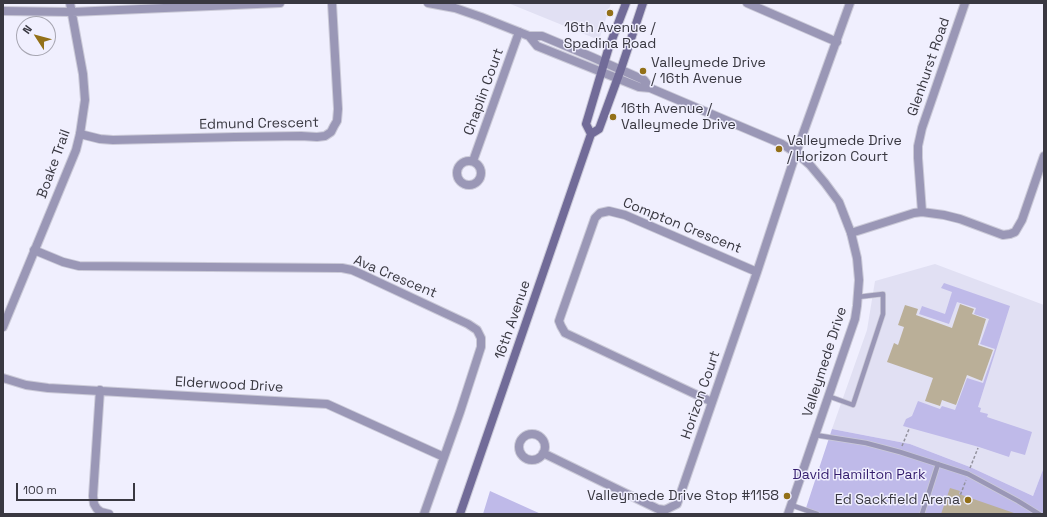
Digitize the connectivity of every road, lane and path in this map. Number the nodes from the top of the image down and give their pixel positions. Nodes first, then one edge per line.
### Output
1 (70, 3) edge
2 (280, 3) edge
3 (332, 3) edge
4 (428, 3) edge
5 (626, 3) edge
6 (643, 3) edge
7 (747, 3) edge
8 (850, 3) edge
9 (965, 3) edge
10 (3, 11) edge
11 (72, 12) junction
12 (519, 32) junction
13 (529, 36) junction
14 (837, 42) junction
15 (605, 62) junction
16 (621, 69) junction
17 (602, 72) junction
18 (617, 78) junction
19 (650, 88) junction
20 (80, 134) junction
21 (591, 134) junction
22 (796, 153) junction
23 (1044, 156) edge
24 (473, 161) dead end
25 (922, 212) junction
26 (851, 232) junction
27 (34, 250) junction
28 (757, 272) junction
29 (858, 297) junction
30 (3, 327) edge
31 (3, 378) edge
32 (100, 390) junction
33 (828, 396) junction
34 (712, 402) junction
35 (909, 429) dead end
36 (815, 435) junction
37 (900, 452) junction
38 (543, 453) dead end
39 (444, 458) junction
40 (938, 464) junction
41 (791, 505) junction
42 (109, 514) edge
43 (424, 514) edge
44 (460, 514) edge
45 (788, 514) edge
46 (817, 514) edge
47 (922, 514) edge
48 (1039, 514) edge

1 - 11 street, Boake Trail
2 - 11 street
3 - 20 street, Edmund Crescent
4 - 12 street
5 - 15 main road, 16th Avenue
6 - 16 main road, 16th Avenue
7 - 14 street
8 - 14 street, Horizon Court
9 - 25 street, Glenhurst Road
10 - 11 street
11 - 20 street, Boake Trail
12 - 13 street
12 - 24 street, Chaplin Court
13 - 15 street, Valleymede Drive
13 - 17 street, Valleymede Drive
14 - 22 street, Horizon Court
15 - 16 street, Valleymede Drive
15 - 17 main road, 16th Avenue
16 - 18 main road, 16th Avenue
16 - 19 street, Valleymede Drive
17 - 18 street, Valleymede Drive
17 - 21 main road, 16th Avenue
18 - 19 street, Valleymede Drive
18 - 21 main road, 16th Avenue
19 - 22 street, Valleymede Drive
20 - 27 street, Boake Trail
21 - 44 main road, 16th Avenue
22 - 26 street, Valleymede Drive
22 - 28 street, Horizon Court
23 - 25 street
25 - 26 street
26 - 29 street, Valleymede Drive
27 - 30 street, Boake Trail
27 - 39 street, Ava Crescent
28 - 34 street, Horizon Court
28 - 34 street, Compton Crescent
29 - 33 street, Valleymede Drive
29 - 33 lane
31 - 32 street, Elderwood Drive
32 - 39 street, Elderwood Drive
32 - 42 street
33 - 36 street, Valleymede Drive
34 - 38 street, Horizon Court
35 - 37 path
36 - 37 lane
36 - 41 street, Valleymede Drive
37 - 40 lane
39 - 43 street, Ava Crescent
40 - 47 lane
40 - 48 lane
41 - 45 street, Valleymede Drive
41 - 46 lane

